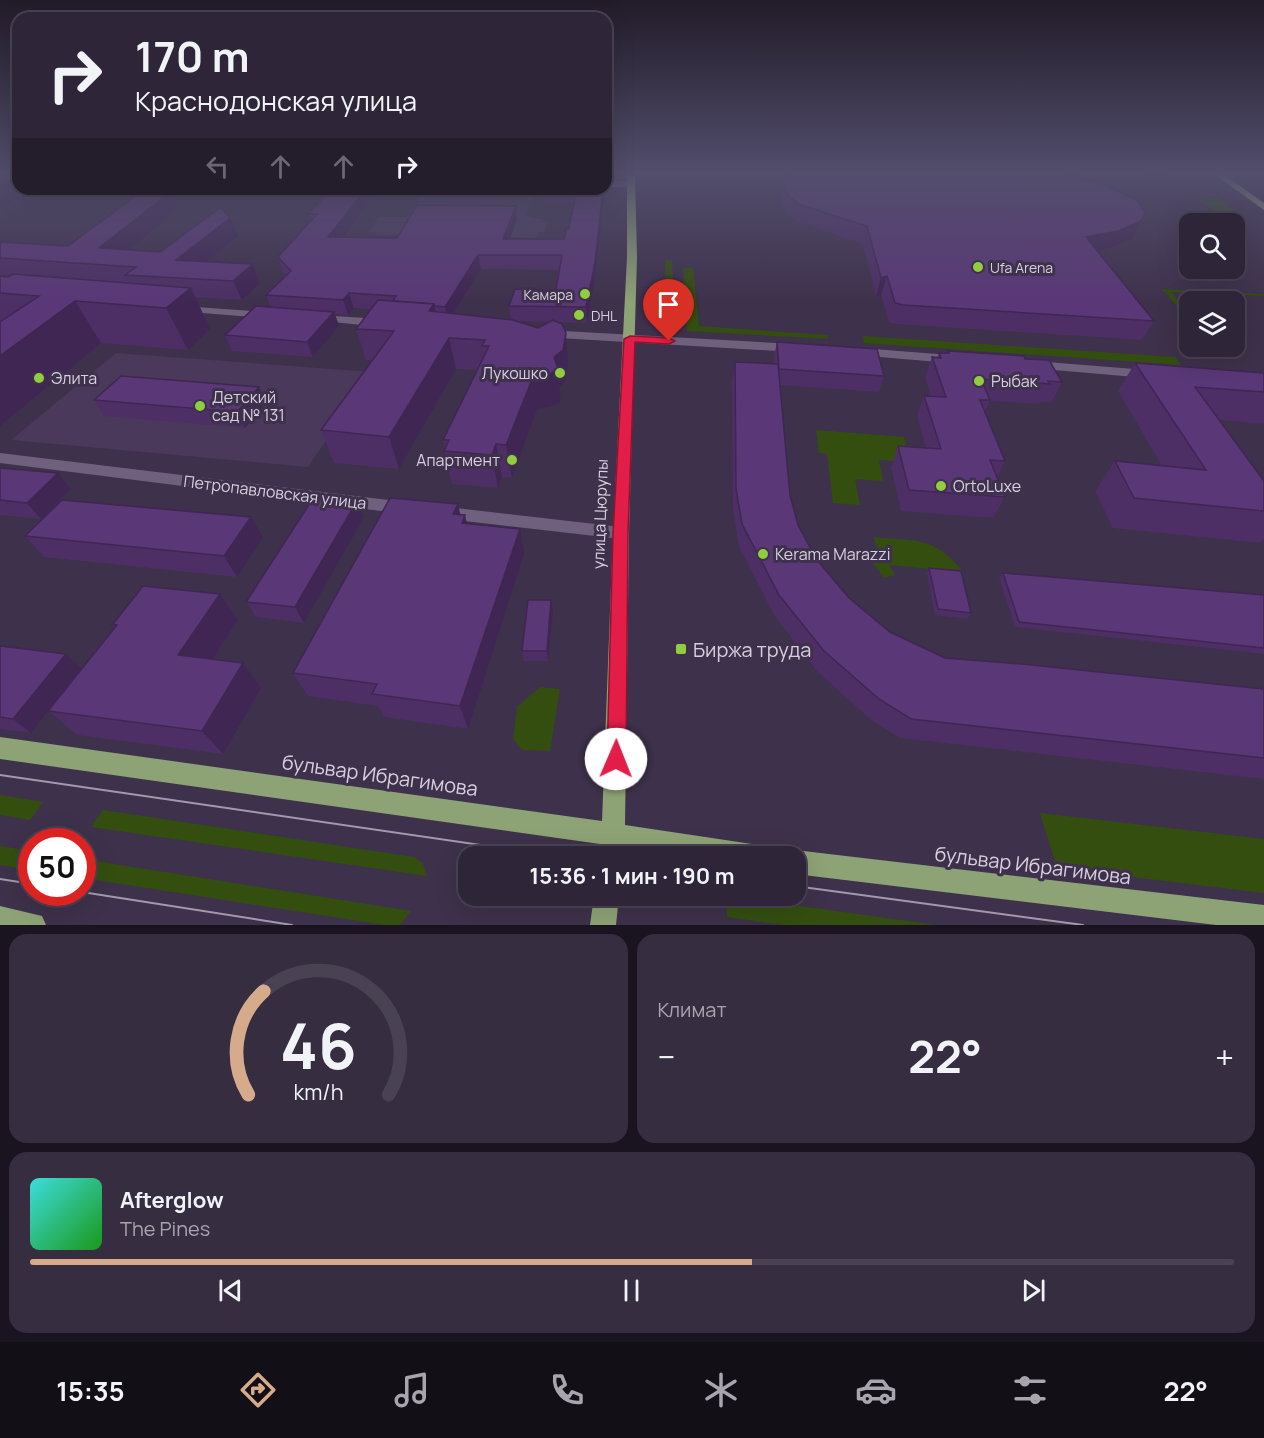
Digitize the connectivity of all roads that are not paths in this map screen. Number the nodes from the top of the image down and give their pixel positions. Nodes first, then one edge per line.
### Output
1 (631, 217) edge
2 (163, 308) edge
3 (274, 315) edge
4 (309, 318) edge
5 (391, 324) edge
6 (531, 334) edge
7 (630, 339) junction
8 (810, 349) edge
9 (845, 351) edge
10 (968, 360) edge
11 (1024, 365) edge
12 (1161, 375) edge
13 (0, 458) edge
14 (621, 533) junction
15 (0, 748) edge
16 (608, 846) edge
17 (612, 846) edge
18 (806, 863) edge
19 (605, 906) edge
20 (1264, 918) edge
21 (0, 920) edge
22 (33, 925) edge
23 (603, 925) edge

1 - 7 main road, улица Цюрупы
2 - 3 street
4 - 5 street
6 - 7 street
7 - 8 street
7 - 14 main road, улица Цюрупы
9 - 10 street
11 - 12 street
13 - 14 street, Петропавловская улица
14 - 17 main road, улица Цюрупы
15 - 16 main road, бульвар Ибрагимова
18 - 20 main road, бульвар Ибрагимова
19 - 23 main road
21 - 22 main road

